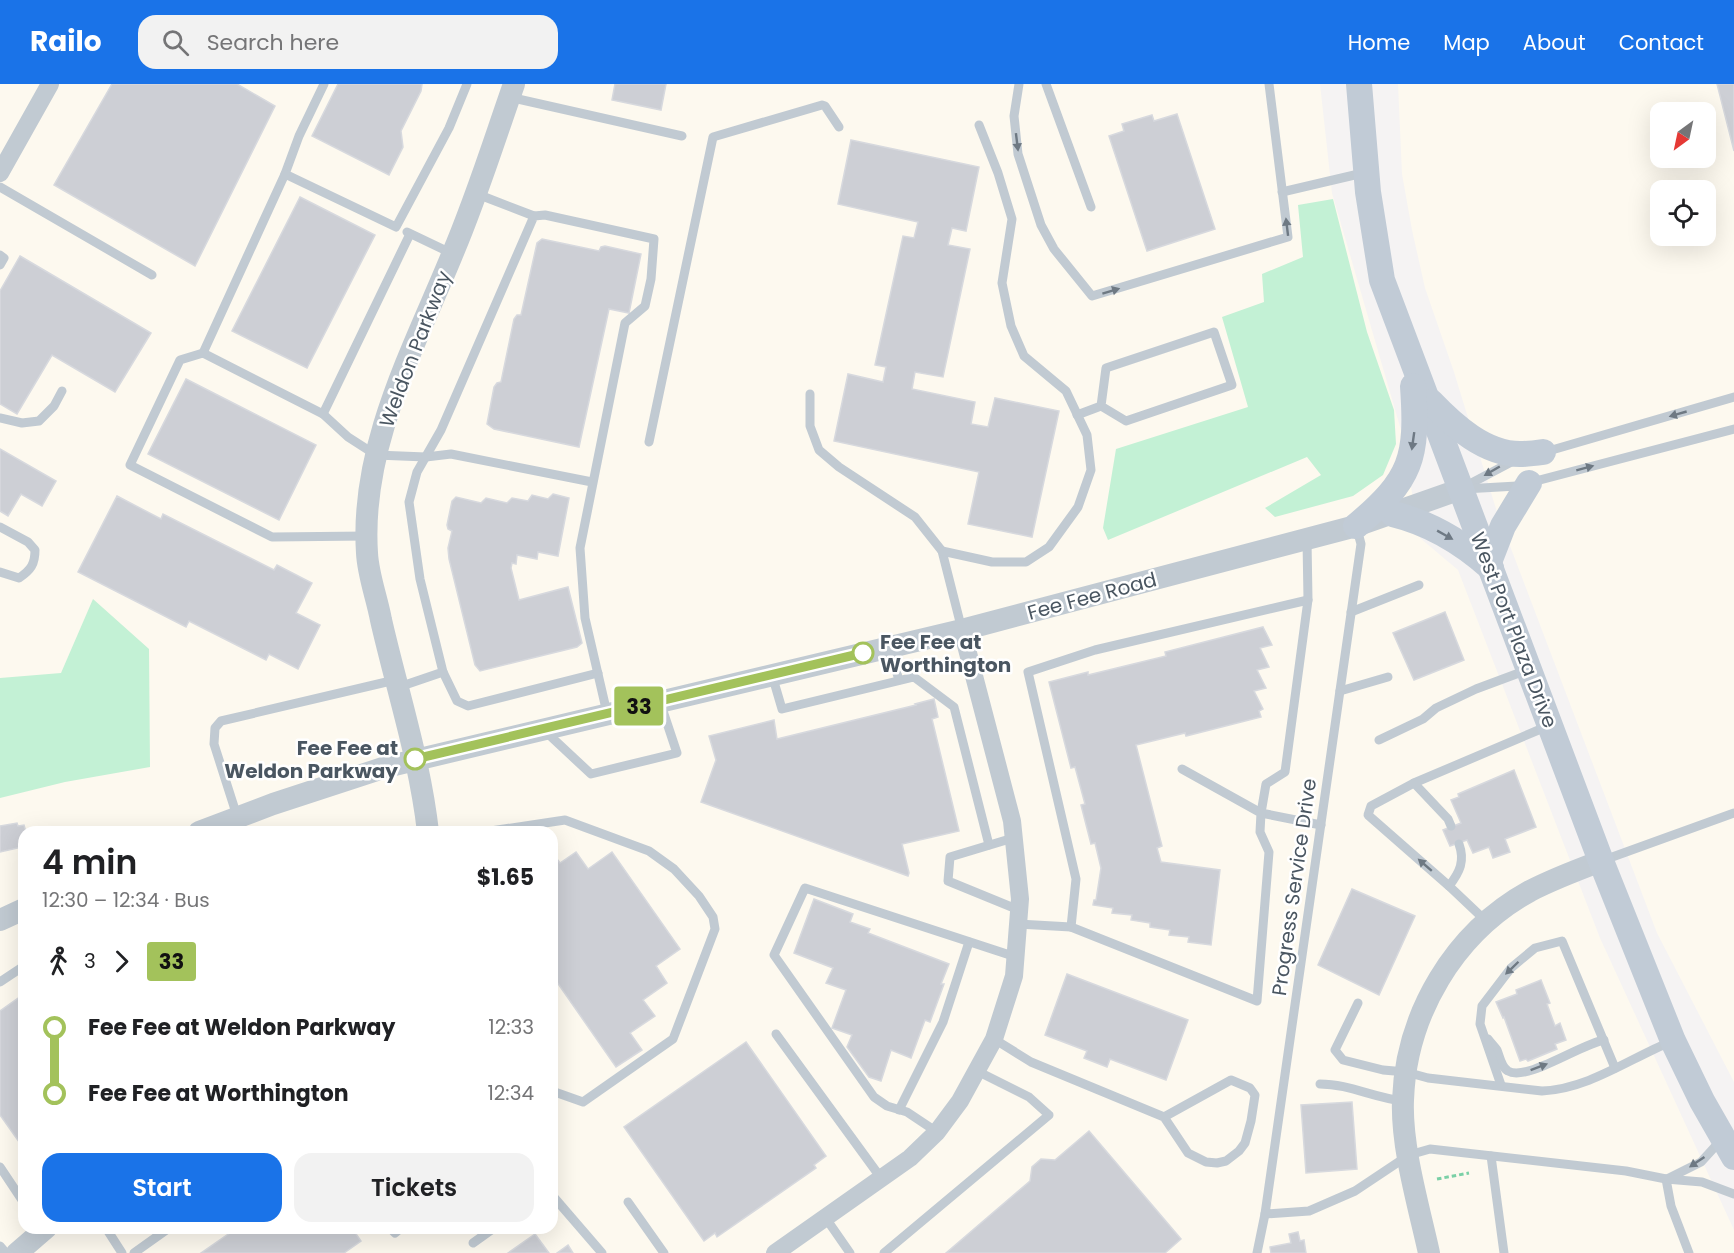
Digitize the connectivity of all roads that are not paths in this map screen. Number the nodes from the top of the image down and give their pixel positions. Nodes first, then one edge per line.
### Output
1 (50, 84) edge
2 (324, 84) edge
3 (466, 84) edge
4 (1019, 84) edge
5 (1046, 84) edge
6 (1269, 84) edge
7 (1358, 85) edge
8 (512, 91) edge
9 (979, 126) dead end
10 (839, 127) dead end
11 (682, 136) dead end
12 (1366, 172) junction
13 (0, 173) edge
14 (285, 174) junction
15 (0, 187) edge
16 (1282, 192) junction
17 (477, 194) junction
18 (1091, 207) dead end
19 (534, 216) junction
20 (396, 227) junction
21 (410, 234) junction
22 (453, 253) junction
23 (152, 275) dead end
24 (203, 353) junction
25 (1412, 361) junction
26 (62, 391) dead end
27 (810, 394) dead end
28 (1426, 396) junction
29 (1734, 398) edge
30 (1101, 406) junction
31 (323, 414) junction
32 (1077, 415) junction
33 (0, 418) edge
34 (1734, 429) edge
35 (649, 442) dead end
36 (1543, 452) junction
37 (376, 455) junction
38 (426, 457) junction
39 (592, 482) junction
40 (1529, 483) junction
41 (1461, 489) junction
42 (1393, 514) junction
43 (1356, 526) junction
44 (0, 527) edge
45 (367, 536) junction
46 (1307, 539) junction
47 (942, 551) junction
48 (1490, 565) junction
49 (0, 572) edge
50 (1419, 585) dead end
51 (1308, 600) junction
52 (1351, 612) junction
53 (962, 630) junction
54 (889, 647) junction
55 (1529, 669) junction
56 (443, 672) junction
57 (598, 673) junction
58 (771, 675) junction
59 (1388, 677) dead end
60 (899, 680) junction
61 (396, 684) junction
62 (1340, 691) junction
63 (660, 702) junction
64 (608, 714) junction
65 (1550, 726) junction
66 (543, 729) junction
67 (1379, 740) dead end
68 (415, 759) junction
69 (1182, 770) dead end
70 (1414, 783) junction
71 (1261, 813) junction
72 (1734, 813) edge
73 (238, 817) junction
74 (1321, 825) junction
75 (215, 826) edge
76 (427, 826) edge
77 (524, 826) edge
78 (1451, 826) dead end
79 (1013, 838) junction
80 (1459, 844) dead end
81 (989, 845) junction
82 (1601, 861) junction
83 (1449, 886) junction
84 (18, 912) edge
85 (1019, 917) junction
86 (0, 920) edge
87 (1487, 922) junction
88 (1071, 927) junction
89 (969, 942) junction
90 (1016, 957) junction
91 (18, 970) edge
92 (0, 982) edge
93 (1358, 1003) dead end
94 (1483, 1032) junction
95 (776, 1034) dead end
96 (994, 1039) junction
97 (1604, 1040) junction
98 (1673, 1041) junction
99 (1615, 1068) junction
100 (977, 1071) junction
101 (1406, 1072) junction
102 (1320, 1084) dead end
103 (1501, 1085) junction
104 (558, 1093) edge
105 (1403, 1101) junction
106 (899, 1110) junction
107 (1164, 1117) junction
108 (937, 1131) junction
109 (1729, 1147) edge
110 (1408, 1155) junction
111 (1491, 1156) junction
112 (0, 1167) edge
113 (881, 1178) junction
114 (1666, 1179) junction
115 (18, 1194) edge
116 (1734, 1194) edge
117 (558, 1202) edge
118 (628, 1202) dead end
119 (1265, 1214) junction
120 (825, 1217) junction
121 (38, 1234) edge
122 (110, 1234) edge
123 (161, 1234) edge
124 (486, 1234) edge
125 (473, 1243) dead end
126 (0, 1246) edge
127 (6, 1253) edge
128 (17, 1253) edge
129 (122, 1253) edge
130 (134, 1253) edge
131 (602, 1253) edge
132 (663, 1253) edge
133 (775, 1253) edge
134 (850, 1253) edge
135 (884, 1253) edge
136 (1257, 1253) edge
137 (1429, 1253) edge
138 (1504, 1253) edge
139 (1689, 1253) edge

1 - 13 street
2 - 14 lane
3 - 20 lane
4 -> 16 lane
5 - 18 lane
6 - 16 lane
7 - 12 main road, West Port Plaza Drive
8 - 11 lane
8 - 17 street, Weldon Parkway
9 - 32 lane
10 - 35 lane
12 - 16 lane
12 - 25 main road, West Port Plaza Drive
14 - 20 lane
14 - 24 lane
15 - 23 lane
17 - 19 lane
17 - 22 street, Weldon Parkway
19 - 38 lane
19 - 39 lane
20 - 21 lane
21 - 22 lane
21 - 31 lane
22 - 37 street, Weldon Parkway
24 - 31 lane
24 - 45 lane
25 - 28 main road, West Port Plaza Drive
25 -> 43 main road
26 - 33 lane
27 - 47 lane
28 - 36 main road
28 - 41 main road, West Port Plaza Drive
29 -> 36 lane
30 - 30 lane
30 - 32 lane
31 - 37 lane
32 - 47 lane
40 -> 34 lane
36 -> 41 lane
37 - 38 lane
37 - 45 street, Weldon Parkway
38 - 39 lane
38 - 56 lane
39 - 57 lane
40 - 41 lane
40 - 48 main road
41 - 42 street, Fee Fee Road
41 - 48 main road, West Port Plaza Drive
42 - 43 street, Fee Fee Road
42 -> 48 main road
43 - 46 street, Fee Fee Road
43 - 52 lane, Progress Service Drive
44 - 49 lane
45 - 61 street, Weldon Parkway
46 - 51 lane
46 - 53 street, Fee Fee Road
47 - 53 lane
48 - 55 main road, West Port Plaza Drive
50 - 52 lane
51 - 71 lane
51 - 88 lane
52 - 62 lane, Progress Service Drive
53 - 54 street, Fee Fee Road
53 - 79 street
54 - 58 street, Fee Fee Road
54 - 60 lane
55 - 65 main road, West Port Plaza Drive
55 - 67 lane
56 - 57 lane
56 - 61 lane
57 - 64 lane
58 - 60 lane
58 - 63 street, Fee Fee Road
59 - 62 lane
60 - 81 lane
61 - 68 street, Weldon Parkway
61 - 73 lane
62 - 74 lane, Progress Service Drive
63 - 64 street, Fee Fee Road
63 - 66 lane
64 - 66 street, Fee Fee Road
65 - 70 lane
65 - 82 main road, West Port Plaza Drive
66 - 68 street, Fee Fee Road
68 - 73 street, Fee Fee Road
68 - 76 street, Weldon Parkway
69 - 71 lane
70 - 78 lane
83 -> 70 lane
71 - 74 lane
71 - 88 lane
72 - 82 lane
73 - 75 street, Fee Fee Road
74 - 119 lane, Progress Service Drive
77 - 104 lane
79 - 81 lane
79 - 85 street
80 - 83 lane
81 - 85 lane
82 - 87 street
82 - 98 main road, West Port Plaza Drive
83 - 87 lane
84 - 86 street
85 - 88 lane
85 - 90 street
87 - 101 street
89 - 90 lane
89 - 106 lane
89 - 106 lane
90 - 96 street
91 - 92 lane
93 - 101 lane
94 -> 97 lane
97 -> 94 lane
94 - 103 lane
95 - 113 lane
96 - 100 street
96 - 107 lane
97 - 99 lane
98 - 99 lane
98 - 109 main road, West Port Plaza Drive
99 - 103 lane
100 - 108 street
100 - 135 lane
101 - 103 lane
101 - 105 street
102 - 105 lane
105 - 110 street
106 - 108 lane
107 - 107 lane
108 - 113 street
109 -> 114 lane
110 - 111 lane
110 - 119 lane
110 - 137 street
111 - 114 lane
111 - 138 lane
112 - 115 lane
113 - 120 street
114 - 116 lane
114 - 139 lane
117 - 131 lane
118 - 132 lane
119 - 136 lane, Progress Service Drive
120 - 133 street
120 - 134 lane
121 - 128 street
122 - 129 lane
123 - 130 lane
124 - 125 lane
126 - 127 lane

